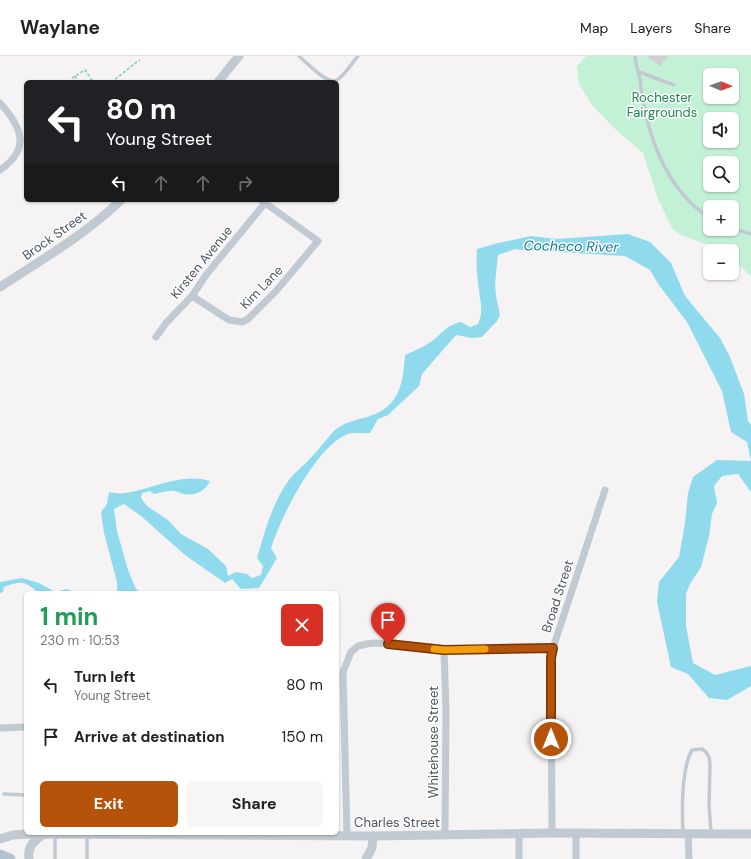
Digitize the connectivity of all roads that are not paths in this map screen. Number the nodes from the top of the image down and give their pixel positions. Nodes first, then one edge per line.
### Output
1 (239, 56) edge
2 (299, 56) edge
3 (358, 56) edge
4 (635, 56) edge
5 (639, 72) junction
6 (220, 80) edge
7 (329, 80) edge
8 (338, 80) edge
9 (674, 85) dead end
10 (0, 103) edge
11 (0, 170) edge
12 (119, 202) edge
13 (262, 202) edge
14 (264, 202) edge
15 (703, 212) edge
16 (739, 230) edge
17 (751, 234) edge
18 (0, 287) edge
19 (192, 296) junction
20 (156, 337) dead end
21 (605, 490) dead end
22 (553, 648) junction
23 (444, 650) junction
24 (340, 672) edge
25 (24, 727) edge
26 (0, 728) edge
27 (4, 794) dead end
28 (24, 795) edge
29 (519, 834) junction
30 (552, 834) junction
31 (576, 834) junction
32 (685, 834) junction
33 (711, 834) junction
34 (751, 834) edge
35 (24, 835) edge
36 (49, 835) edge
37 (51, 835) edge
38 (87, 835) edge
39 (217, 835) edge
40 (445, 835) junction
41 (347, 836) junction
42 (372, 836) junction
43 (0, 839) edge
44 (0, 855) edge
45 (10, 859) edge
46 (29, 859) edge
47 (55, 859) edge
48 (86, 859) edge
49 (366, 859) edge
50 (519, 859) edge
51 (576, 859) edge
52 (689, 859) edge

1 - 6 street
2 - 7 lane
3 - 8 lane
4 - 5 lane
5 - 9 lane
5 - 15 lane
10 - 11 street
12 - 18 street, Brock Street
13 - 19 street, Kirsten Avenue
14 - 19 street, Kim Lane
16 - 17 lane
19 - 20 street, Kirsten Avenue
21 - 22 street, Broad Street
22 - 23 street
22 - 30 street, Broad Street
23 - 24 street
23 - 40 street, Whitehouse Street
24 - 41 street
25 - 26 street
27 - 28 lane
29 - 30 street, Charles Street
29 - 40 street, Charles Street
29 - 50 street
30 - 31 street, Charles Street
31 - 32 street, Charles Street
31 - 51 street
32 - 33 street, Charles Street
32 - 33 lane
32 - 52 street
33 - 34 street, Charles Street
35 - 43 street, Charles Street
36 - 46 street
37 - 47 lane
38 - 48 lane
39 - 41 street, Charles Street
40 - 42 street, Charles Street
41 - 42 street, Charles Street
42 - 49 street
44 - 45 main road

